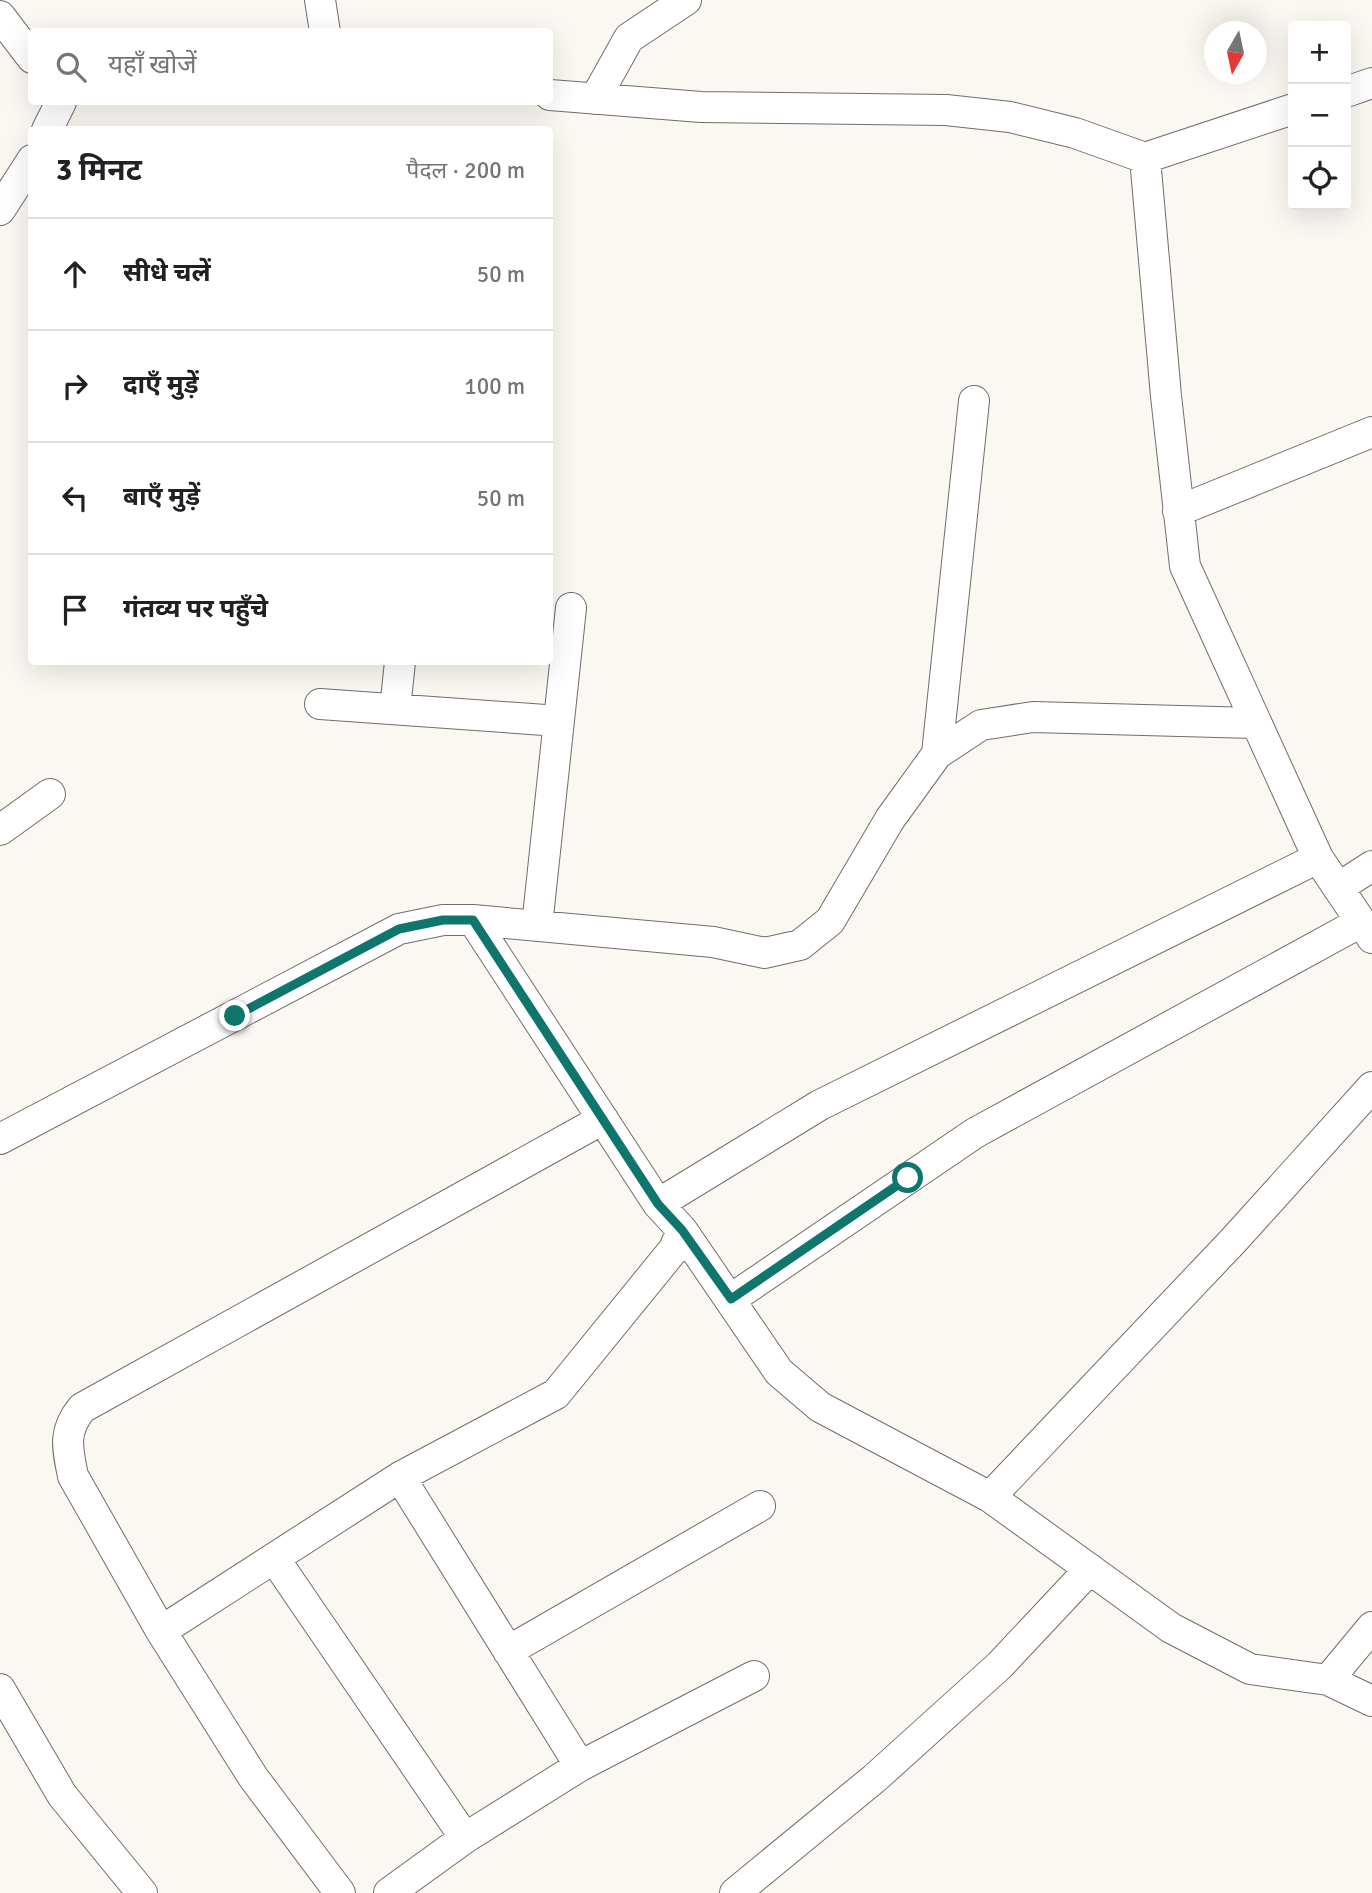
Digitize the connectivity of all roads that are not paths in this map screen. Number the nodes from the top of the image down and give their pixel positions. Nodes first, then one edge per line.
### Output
1 (320, 0) edge
2 (686, 0) edge
3 (0, 16) edge
4 (325, 28) edge
5 (28, 53) edge
6 (1372, 83) edge
7 (1351, 90) edge
8 (553, 95) edge
9 (595, 99) junction
10 (60, 105) edge
11 (1288, 111) edge
12 (49, 126) edge
13 (1145, 158) junction
14 (28, 166) edge
15 (0, 210) edge
16 (974, 401) dead end
17 (1372, 432) edge
18 (1178, 511) junction
19 (571, 608) dead end
20 (400, 665) edge
21 (320, 704) dead end
22 (395, 709) junction
23 (559, 721) junction
24 (1254, 723) junction
25 (937, 754) junction
26 (50, 794) dead end
27 (0, 830) edge
28 (1318, 858) junction
29 (1372, 866) edge
30 (1338, 888) junction
31 (473, 920) junction
32 (537, 926) junction
33 (1366, 930) edge
34 (1372, 1087) edge
35 (603, 1119) junction
36 (0, 1139) edge
37 (658, 1204) junction
38 (682, 1230) junction
39 (731, 1299) junction
40 (400, 1477) junction
41 (990, 1497) junction
42 (760, 1506) dead end
43 (274, 1558) junction
44 (1090, 1569) junction
45 (1372, 1627) edge
46 (161, 1631) junction
47 (508, 1651) junction
48 (754, 1676) dead end
49 (1328, 1680) junction
50 (0, 1689) edge
51 (1372, 1701) edge
52 (580, 1766) junction
53 (465, 1838) junction
54 (142, 1893) edge
55 (340, 1893) edge
56 (389, 1893) edge
57 (735, 1893) edge

1 - 4 street
2 - 9 street
3 - 5 street
6 - 7 street
8 - 9 street
9 - 13 street
10 - 12 street
11 - 13 street
13 - 18 street
14 - 15 street
16 - 25 street
17 - 18 street
18 - 24 street
19 - 23 street
20 - 22 street
21 - 22 street
22 - 23 street
23 - 32 street
24 - 25 street
24 - 28 street
25 - 32 street
26 - 27 street
28 - 30 street
28 - 37 street
29 - 30 street
30 - 33 street
31 - 32 street
31 - 35 street
31 - 36 street
33 - 39 street
34 - 41 street
35 - 37 street
35 - 46 street
37 - 38 street
38 - 39 street
38 - 40 street
39 - 41 street
40 - 43 street
40 - 47 street
41 - 44 street
42 - 47 street
43 - 46 street
43 - 53 street
44 - 49 street
44 - 57 street
45 - 49 street
46 - 55 street
47 - 52 street
48 - 52 street
49 - 51 street
50 - 54 street
52 - 53 street
53 - 56 street

